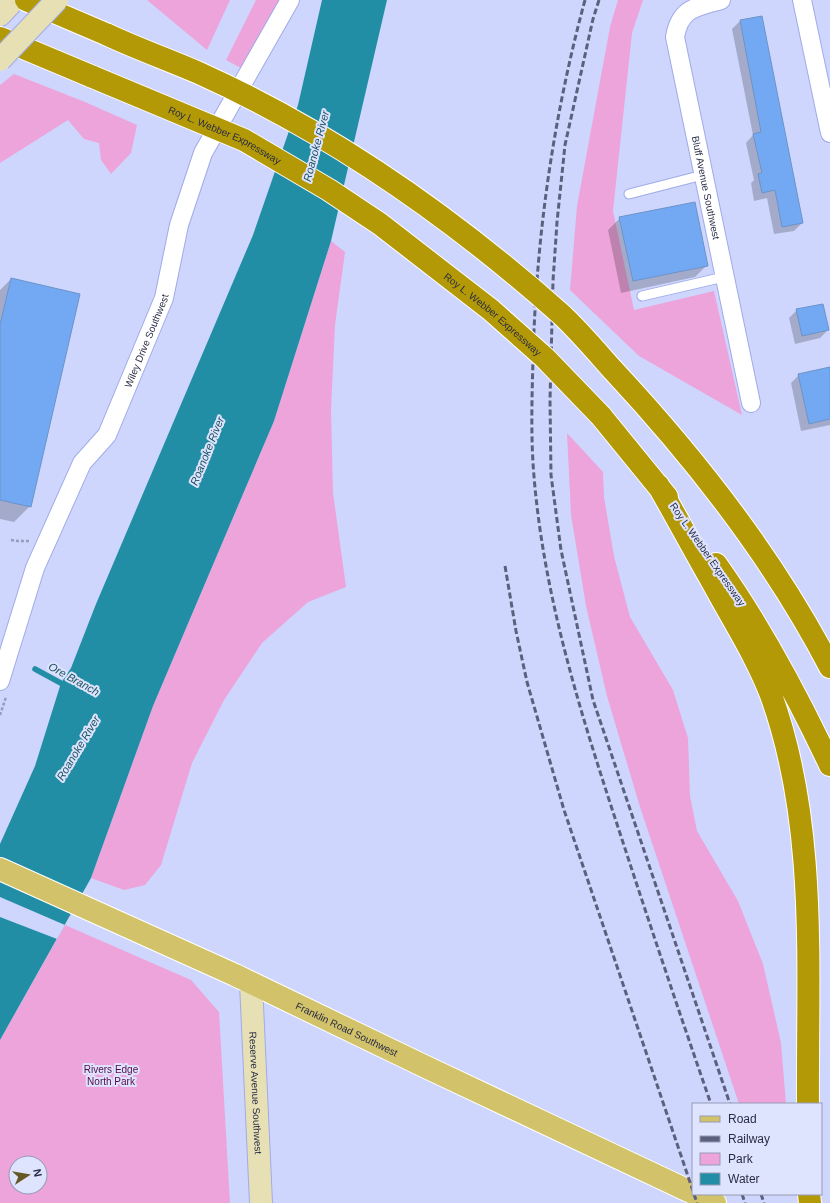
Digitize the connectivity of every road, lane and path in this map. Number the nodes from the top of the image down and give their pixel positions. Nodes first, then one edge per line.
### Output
1 (14, 0) edge
2 (26, 0) edge
3 (57, 0) edge
4 (290, 0) edge
5 (721, 0) edge
6 (802, 0) edge
7 (0, 15) edge
8 (0, 38) edge
9 (0, 60) edge
10 (830, 133) edge
11 (703, 175) junction
12 (629, 194) dead end
13 (724, 277) junction
14 (642, 296) dead end
15 (751, 402) dead end
16 (658, 485) junction
17 (818, 644) junction
18 (830, 662) edge
19 (830, 667) edge
20 (0, 681) edge
21 (830, 765) edge
22 (0, 869) edge
23 (251, 983) junction
24 (808, 1103) edge
25 (692, 1193) edge
26 (698, 1195) edge
27 (261, 1203) edge
28 (715, 1203) edge

1 - 7 main road
2 - 17 highway, bridge
3 - 9 main road, bridge
4 - 20 street, Wiley Drive Southwest
5 - 11 street, Bluff Avenue Southwest
6 - 10 street
8 - 16 highway, Roy L. Webber Expressway, bridge
11 - 12 lane
11 - 13 street, Bluff Avenue Southwest
13 - 14 lane
13 - 15 street, Bluff Avenue Southwest
16 - 21 highway, Roy L. Webber Expressway
16 - 24 highway
17 - 18 highway
17 - 19 highway
22 - 23 main road, Franklin Road Southwest
23 - 25 main road, Franklin Road Southwest
23 - 27 main road, Reserve Avenue Southwest
26 - 28 main road

